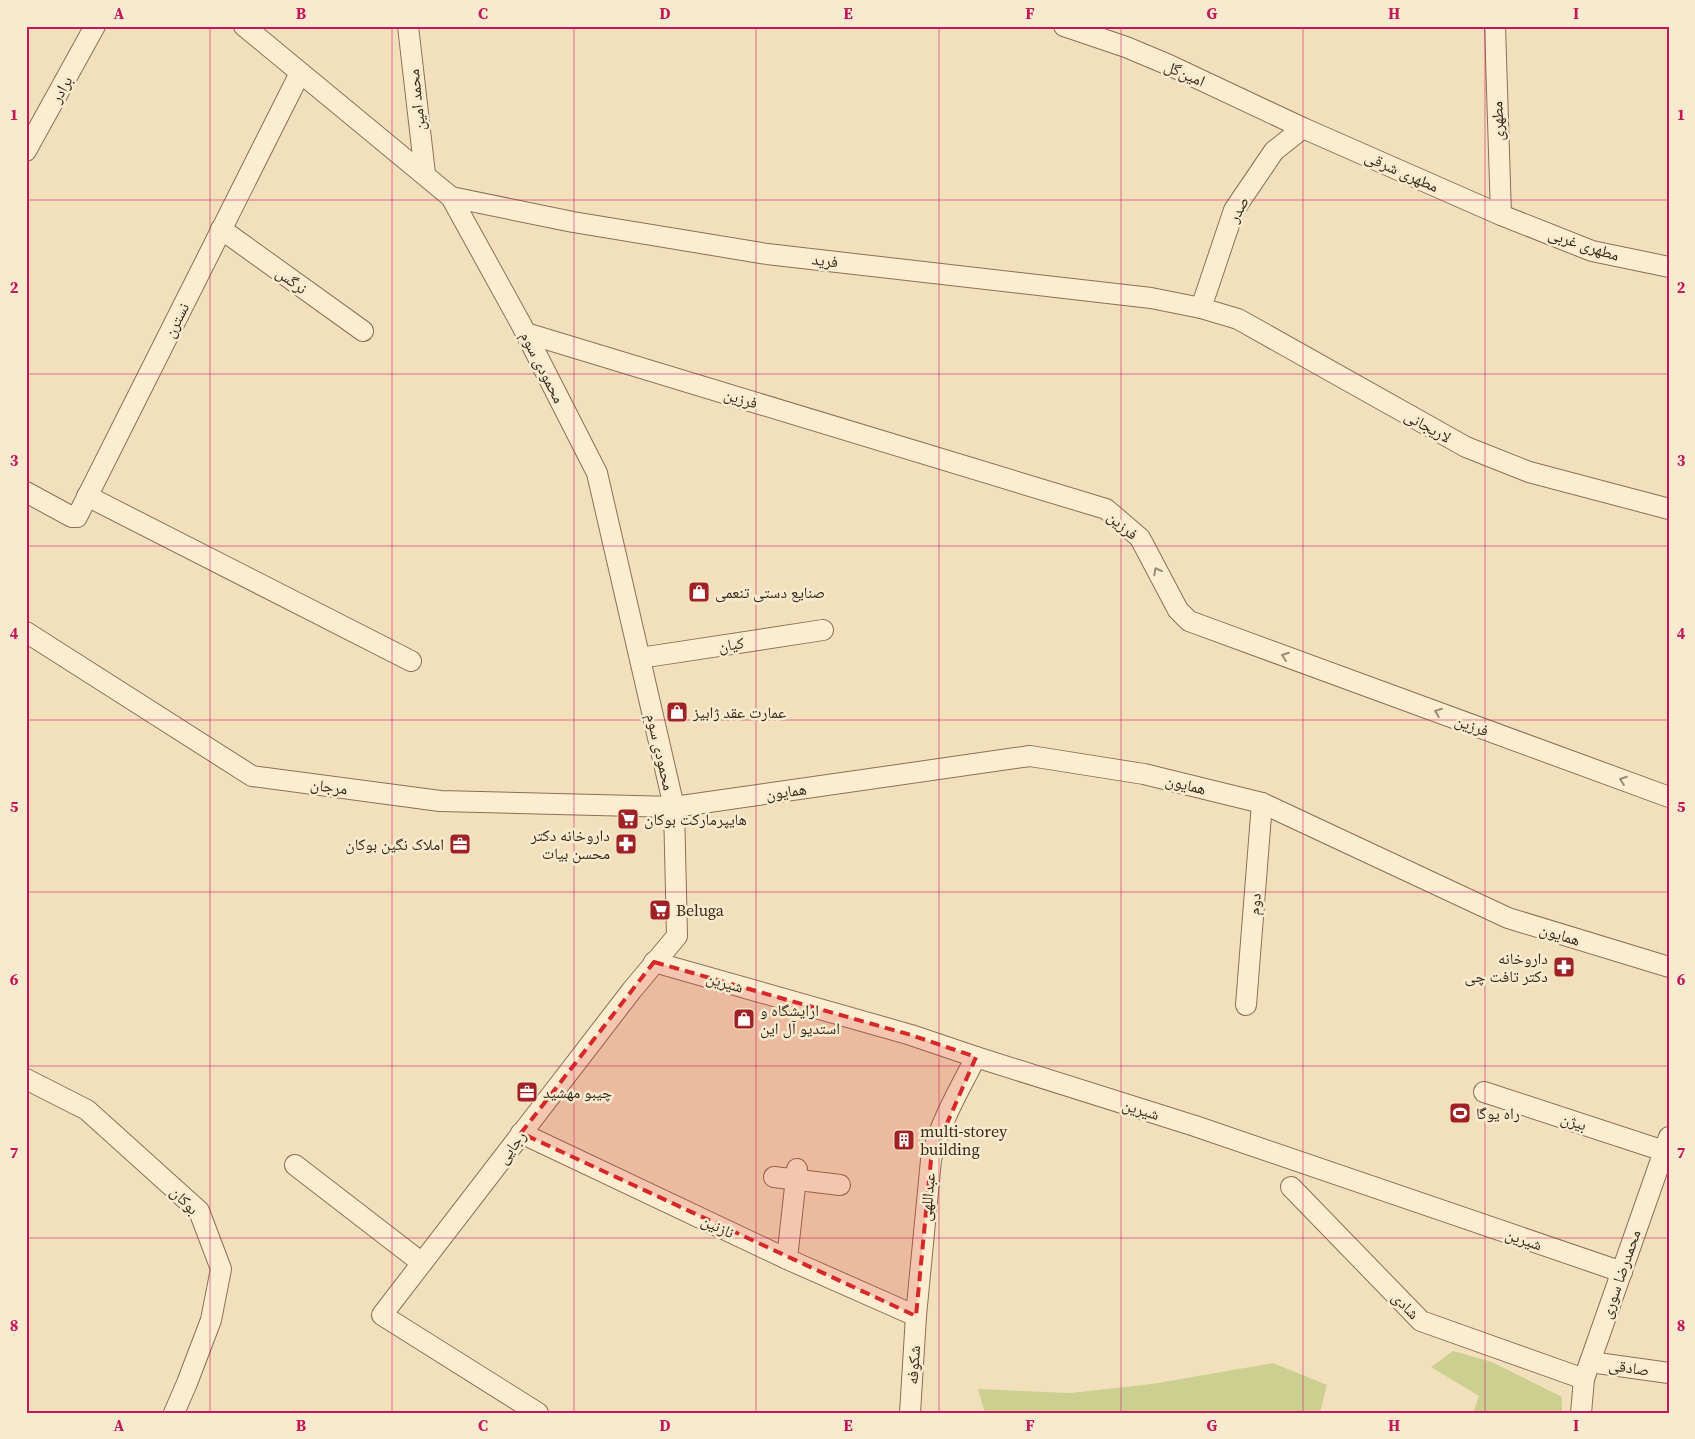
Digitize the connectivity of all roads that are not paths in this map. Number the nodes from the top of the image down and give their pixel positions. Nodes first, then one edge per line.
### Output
1 (95, 26) edge
2 (244, 26) edge
3 (408, 26) edge
4 (1064, 26) edge
5 (1495, 26) edge
6 (300, 73) junction
7 (1303, 128) junction
8 (26, 151) edge
9 (425, 174) junction
10 (452, 197) junction
11 (1502, 215) junction
12 (221, 229) junction
13 (1669, 266) edge
14 (1201, 308) junction
15 (363, 331) dead end
16 (526, 333) junction
17 (26, 492) edge
18 (87, 496) junction
19 (1669, 509) edge
20 (823, 630) dead end
21 (26, 632) edge
22 (640, 658) junction
23 (411, 661) dead end
24 (1669, 797) edge
25 (1262, 803) junction
26 (674, 807) junction
27 (654, 962) junction
28 (1669, 967) edge
29 (1246, 1005) dead end
30 (976, 1057) junction
31 (26, 1079) edge
32 (1484, 1092) dead end
33 (521, 1133) junction
34 (1666, 1144) edge
35 (295, 1165) dead end
36 (796, 1174) junction
37 (774, 1177) dead end
38 (840, 1185) dead end
39 (1291, 1188) dead end
40 (787, 1259) junction
41 (422, 1263) junction
42 (1622, 1272) junction
43 (916, 1316) junction
44 (1587, 1370) junction
45 (1669, 1373) edge
46 (174, 1413) edge
47 (538, 1413) edge
48 (910, 1413) edge
49 (1581, 1413) edge

1 - 8 street, برادر
2 - 6 street, محمودی سوم
3 - 9 street, محمد امین
4 - 7 street, امین‌گل
5 - 11 street, مطهری
6 - 9 street, محمودی سوم
6 - 12 street, نسترن
7 - 11 street, مطهری شرقی
7 - 14 street, صدر
9 - 10 street, محمودی سوم
10 - 14 street, فرید
10 - 16 street, محمودی سوم
11 - 13 street, مطهری غربی
12 - 15 street, نرگس
12 - 18 street, نسترن
14 - 19 street, لاریجانی
16 - 22 street, محمودی سوم
24 -> 16 street, فرزین
17 - 18 street, نسترن
18 - 23 street
20 - 22 street, کیان
21 - 26 street, مرجان
22 - 26 street, محمودی سوم
25 - 26 street, همایون
25 - 28 street, همایون
25 - 29 street, دوم
26 - 27 street, رجایی
27 - 30 street, شیرین
27 - 33 street, رجایی
30 - 42 street, شیرین
30 - 43 street, عبداللهی
31 - 46 street, بوکان
32 - 34 street, بیژن
33 - 40 street, نازنین
33 - 41 street, رجایی
34 - 42 street, محمدرضا سوری
35 - 41 street
36 - 37 street
36 - 38 street
36 - 40 street
39 - 44 street, شادی
40 - 43 street, نازنین
41 - 47 street, رجایی
42 - 44 street, محمدرضا سوری
43 - 48 street, شکوفه
44 - 45 street, صادقی
44 - 49 street, محمدرضا سوری

